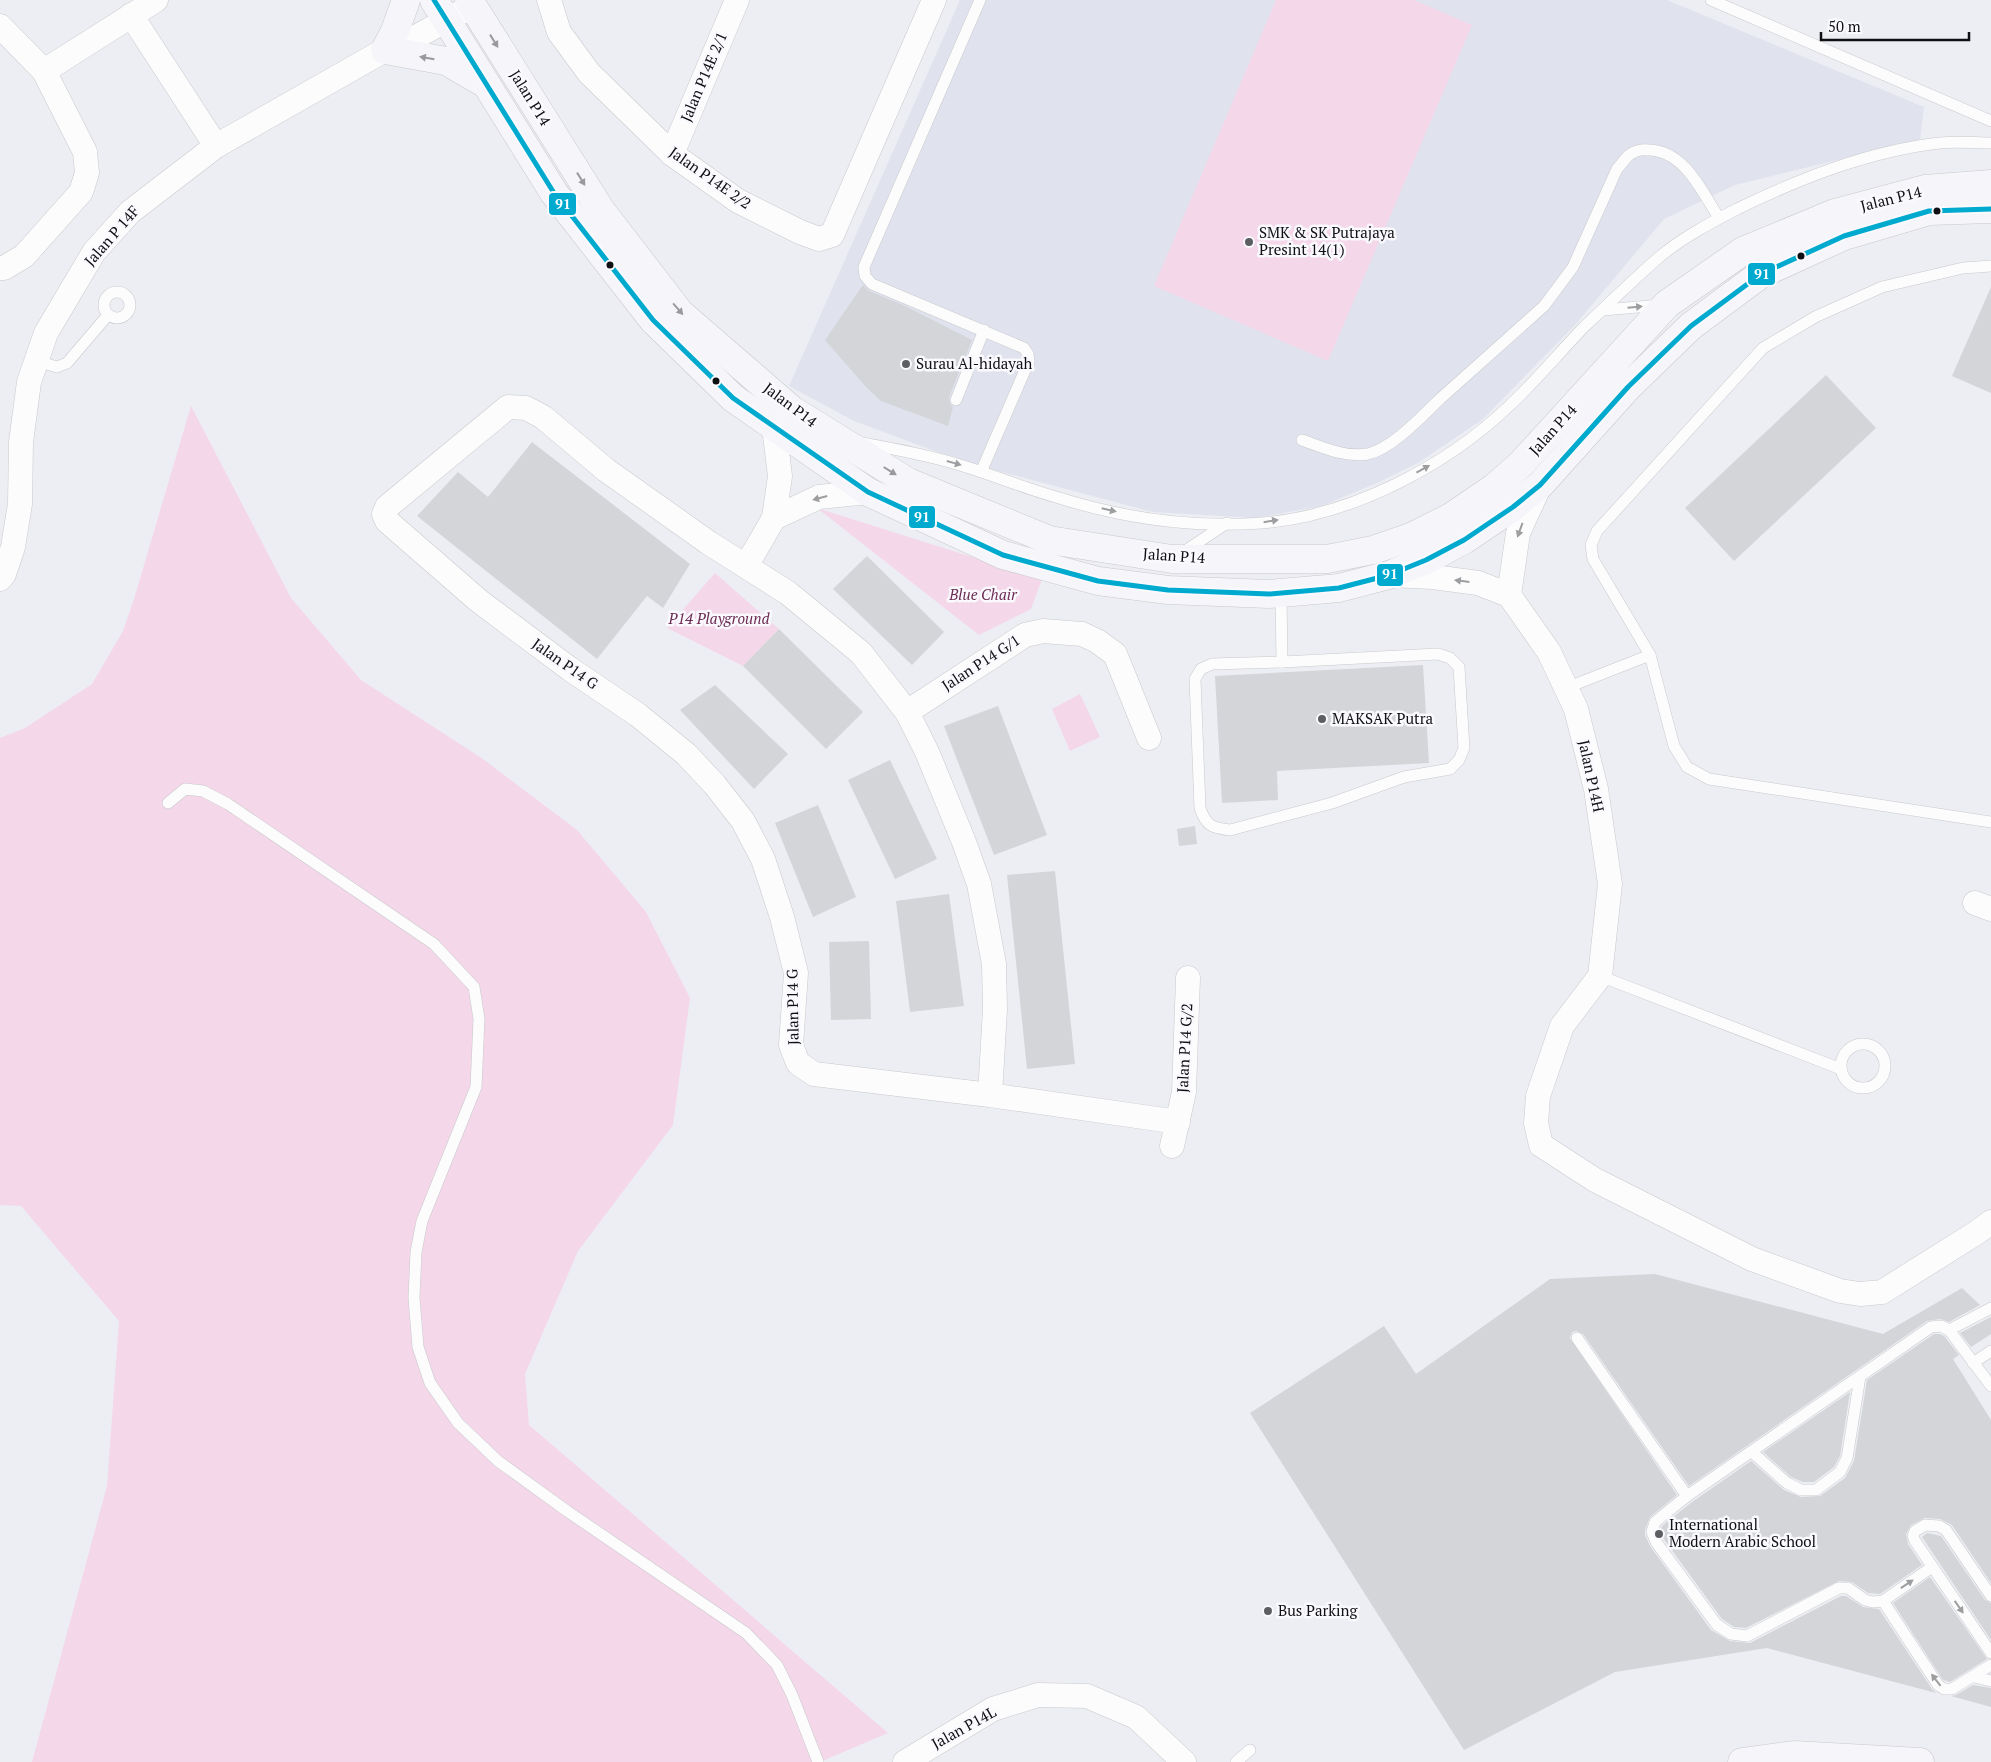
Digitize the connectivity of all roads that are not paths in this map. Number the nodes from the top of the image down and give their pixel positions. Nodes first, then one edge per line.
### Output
1 (156, 0) edge
2 (406, 0) edge
3 (549, 0) edge
4 (737, 0) edge
5 (934, 0) edge
6 (980, 0) edge
7 (1711, 0) edge
8 (470, 3) edge
9 (439, 10) edge
10 (131, 15) junction
11 (0, 26) edge
12 (385, 50) junction
13 (44, 71) junction
14 (487, 85) junction
15 (1991, 122) edge
16 (1991, 143) edge
17 (216, 146) junction
18 (672, 154) junction
19 (1991, 184) edge
20 (1991, 209) edge
21 (1719, 218) junction
22 (1991, 266) edge
23 (0, 268) edge
24 (1667, 304) junction
25 (1603, 310) junction
26 (108, 315) dead end
27 (984, 330) junction
28 (37, 361) junction
29 (956, 400) dead end
30 (774, 427) junction
31 (838, 439) junction
32 (1302, 440) dead end
33 (980, 472) junction
34 (1540, 485) junction
35 (868, 492) junction
36 (774, 518) junction
37 (1227, 523) junction
38 (1172, 559) junction
39 (746, 566) junction
40 (1389, 575) junction
41 (0, 579) edge
42 (1280, 593) junction
43 (1509, 595) junction
44 (1650, 655) junction
45 (1282, 662) junction
46 (1566, 688) junction
47 (907, 712) junction
48 (1149, 738) dead end
49 (168, 803) dead end
50 (1991, 822) edge
51 (1600, 976) junction
52 (1188, 978) dead end
53 (1841, 1069) dead end
54 (990, 1095) junction
55 (1178, 1122) junction
56 (1172, 1146) dead end
57 (1991, 1222) edge
58 (1991, 1308) edge
59 (1949, 1330) junction
60 (1577, 1338) dead end
61 (1991, 1352) edge
62 (1973, 1363) junction
63 (1860, 1377) junction
64 (1991, 1386) edge
65 (1752, 1452) junction
66 (1687, 1496) junction
67 (1932, 1567) junction
68 (1991, 1596) edge
69 (1883, 1601) junction
70 (1991, 1653) edge
71 (1991, 1665) edge
72 (1974, 1676) junction
73 (1991, 1681) edge
74 (1250, 1750) dead end
75 (818, 1762) edge
76 (905, 1762) edge
77 (1184, 1762) edge
78 (1236, 1762) edge
79 (1742, 1762) edge
80 (1920, 1762) edge

1 - 10 street
2 - 12 main road
3 - 18 street, Jalan P14E 2/2
4 - 18 street, Jalan P14E 2/1
5 - 18 street, Jalan P14E 2/2
6 - 27 lane
7 - 15 lane
8 - 9 street, Jalan P 14F
8 -> 31 main road, Jalan P14
9 - 12 street, Jalan P 14F
9 - 14 main road, Jalan P14
10 - 13 street
10 - 17 street
11 - 13 street
14 -> 12 main road
12 - 17 street, Jalan P 14F
13 - 23 street
14 - 30 main road, Jalan P14
16 - 21 lane
17 - 28 street, Jalan P 14F
19 - 24 main road, Jalan P14
20 - 34 main road, Jalan P14
21 - 25 lane
21 - 32 lane
22 - 44 lane
25 -> 24 lane
24 - 38 main road, Jalan P14
37 -> 25 lane
26 - 28 lane
27 - 29 lane
27 - 33 lane
28 - 41 street, Jalan P 14F
30 - 35 main road, Jalan P14
30 - 36 street
31 -> 33 lane
31 -> 38 main road, Jalan P14
33 -> 37 lane
34 - 40 main road, Jalan P14
34 -> 43 street
35 -> 36 street
35 - 42 main road, Jalan P14
36 - 39 street
37 - 38 lane
39 - 47 street, Jalan P14 G
39 - 54 street, Jalan P14 G
40 - 42 main road, Jalan P14
43 -> 40 street
42 - 45 lane
43 - 46 street, Jalan P14H
44 - 46 lane
44 - 50 lane
45 - 45 lane
46 - 51 street, Jalan P14H
47 - 48 street, Jalan P14 G/1
47 - 54 street, Jalan P14 G
49 - 75 lane
51 - 53 lane
51 - 57 street
52 - 55 street, Jalan P14 G/2
54 - 55 street, Jalan P14 G
55 - 56 street, Jalan P14 G/2
58 - 59 lane
59 - 62 lane
59 - 63 lane
60 - 66 lane
61 - 62 lane
62 - 64 lane
63 - 65 lane
63 - 65 lane
65 - 66 lane
66 - 69 lane
67 - 68 lane
69 -> 67 lane
67 -> 70 lane
72 -> 69 lane
71 - 72 lane
72 - 73 lane
74 - 78 lane
76 - 77 street, Jalan P14L
79 - 80 main road

